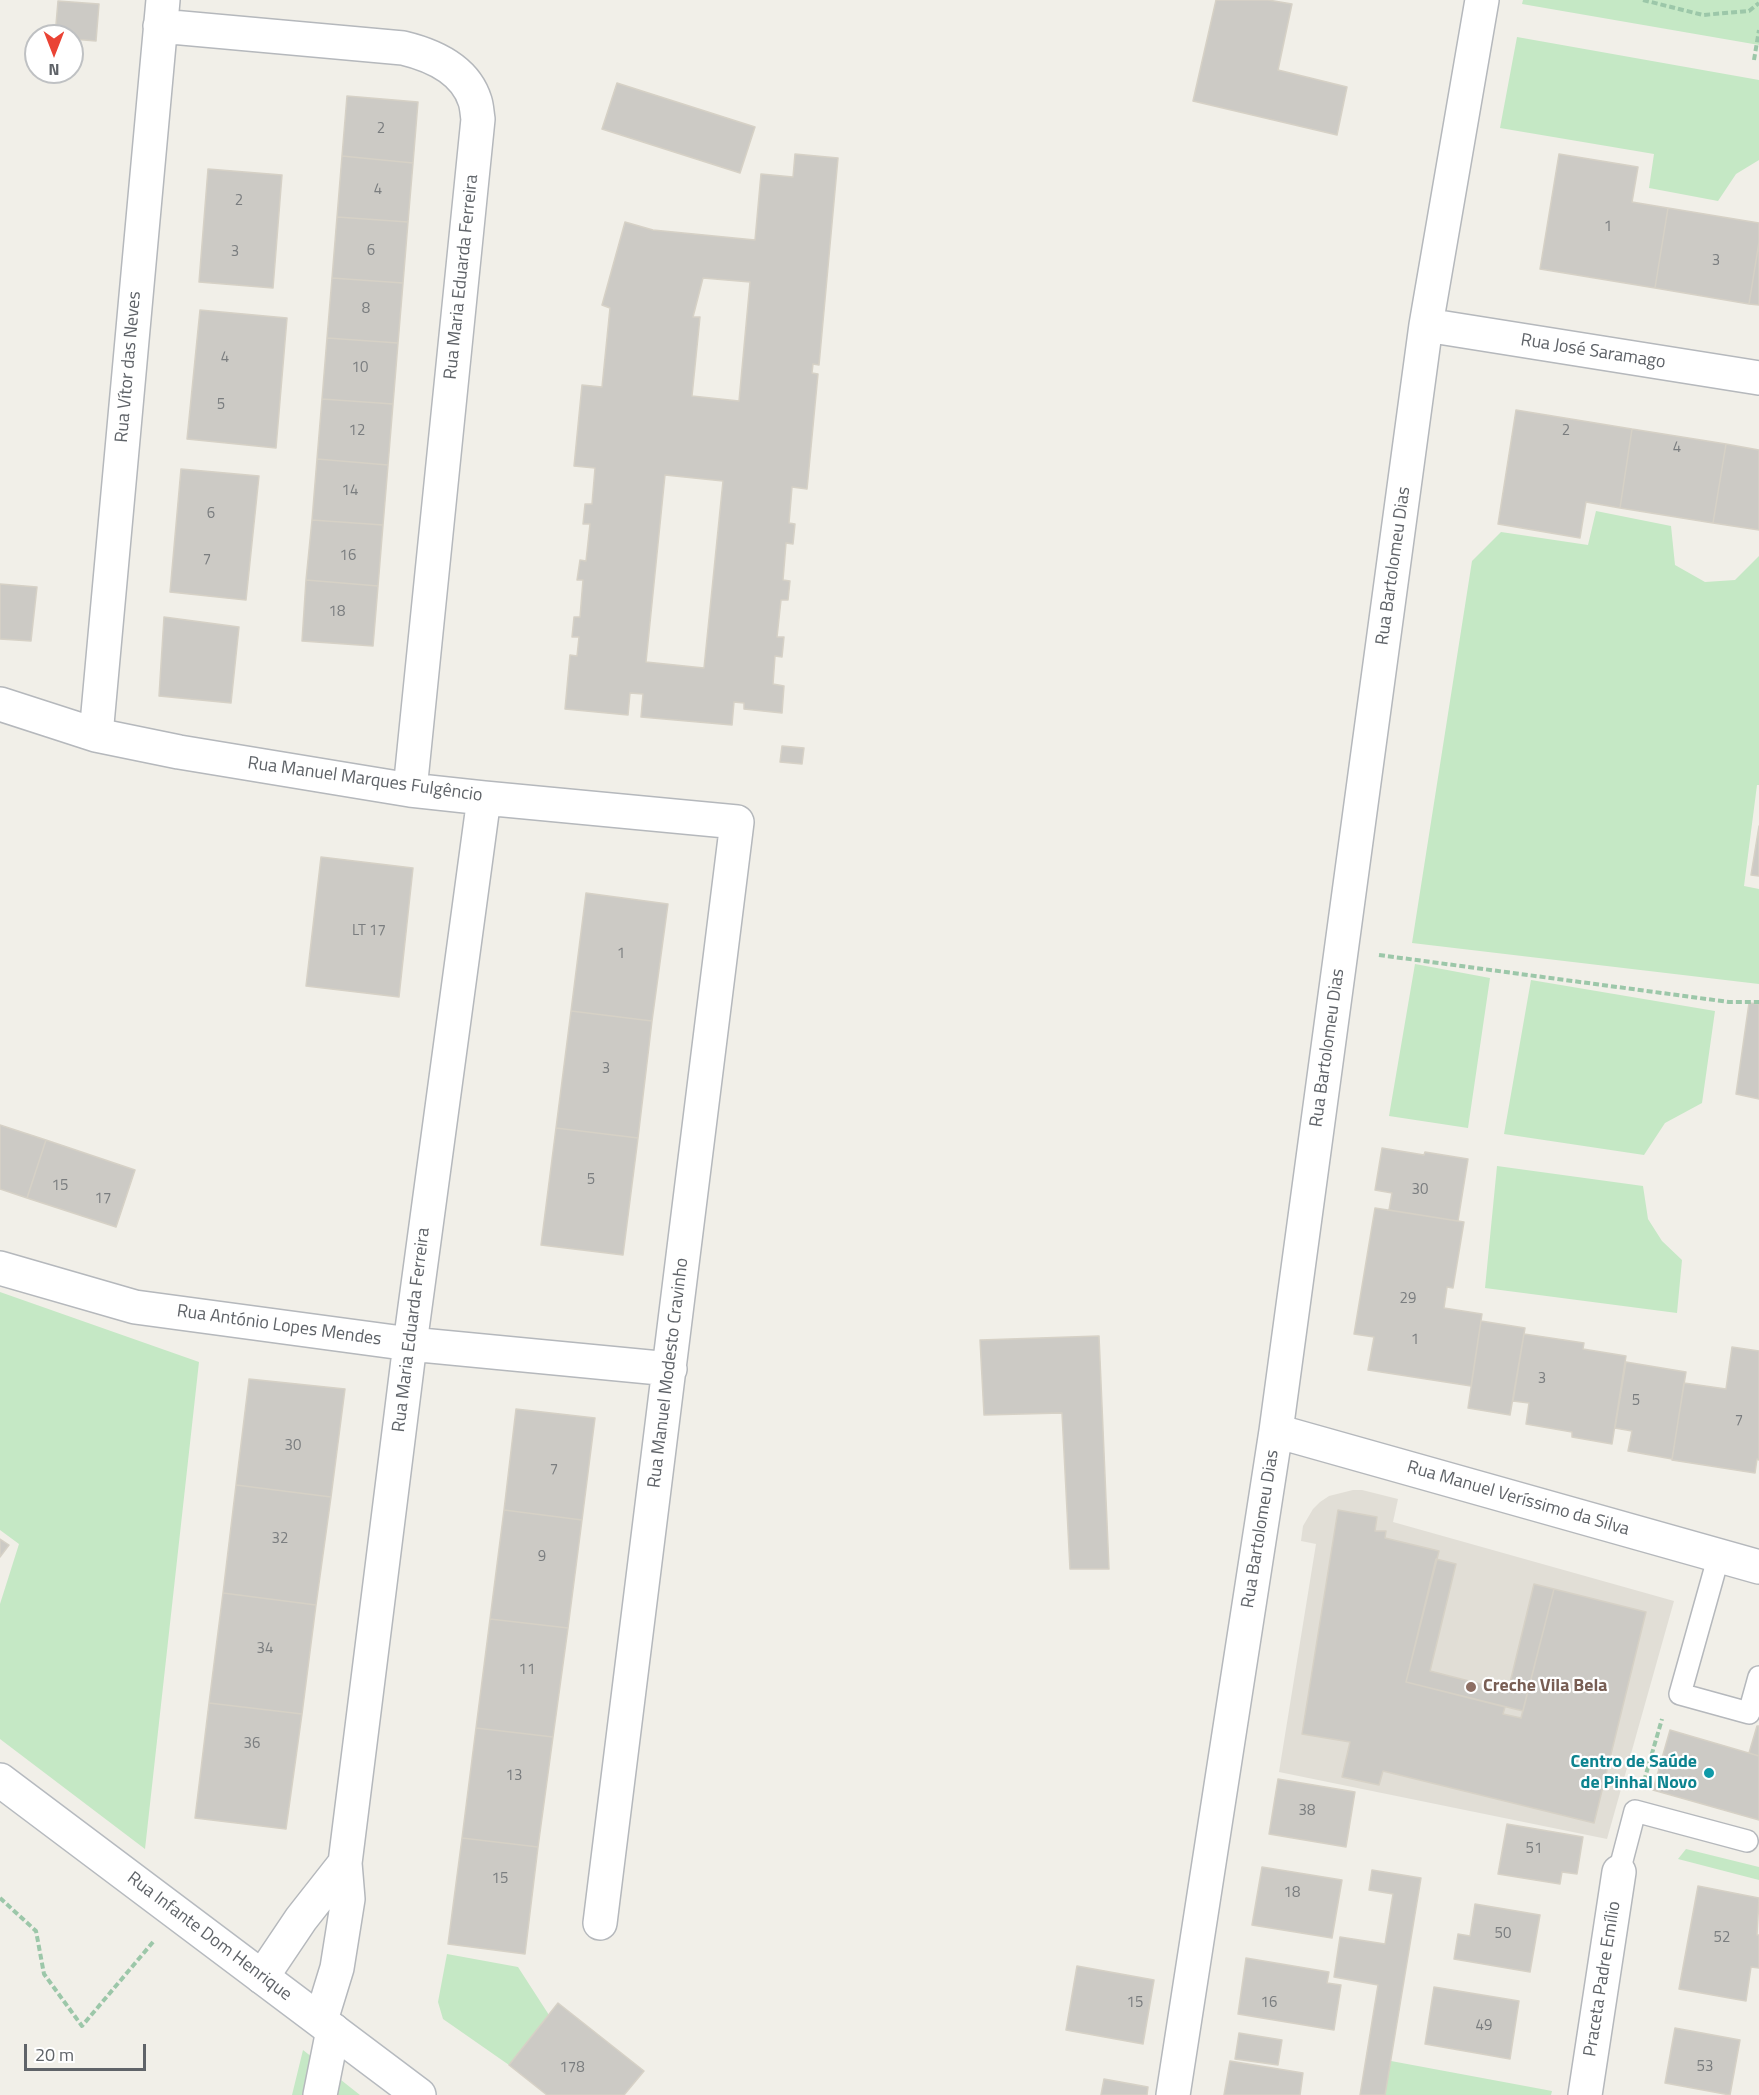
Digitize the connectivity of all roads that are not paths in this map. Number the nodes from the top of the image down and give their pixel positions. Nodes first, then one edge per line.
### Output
1 (1482, 0) edge
2 (161, 13) edge
3 (1426, 325) junction
4 (1759, 378) edge
5 (0, 704) edge
6 (96, 735) junction
7 (410, 790) junction
8 (484, 798) junction
9 (737, 822) joint
10 (0, 1268) edge
11 (410, 1344) junction
12 (670, 1369) junction
13 (1276, 1431) junction
14 (1719, 1556) junction
15 (1759, 1567) edge
16 (1759, 1677) edge
17 (0, 1780) edge
18 (1747, 1841) dead end
19 (345, 1863) junction
20 (1619, 1872) joint
21 (600, 1923) dead end
22 (262, 1977) junction
23 (327, 2025) junction
24 (1586, 2090) edge
25 (320, 2095) edge
26 (418, 2095) edge
27 (1173, 2095) edge

1 - 3 street, Rua Bartolomeu Dias
2 - 6 street, Rua Vítor das Neves
2 - 7 street, Rua Maria Eduarda Ferreira
3 - 4 street, Rua José Saramago
3 - 13 street, Rua Bartolomeu Dias
5 - 6 street, Rua Manuel Marques Fulgêncio
6 - 7 street, Rua Manuel Marques Fulgêncio
7 - 8 street, Rua Manuel Marques Fulgêncio
8 - 9 street, Rua Manuel Marques Fulgêncio
8 - 11 street, Rua Maria Eduarda Ferreira
9 - 12 street, Rua Manuel Modesto Cravinho
10 - 11 street, Rua António Lopes Mendes
11 - 12 street, Rua António Lopes Mendes
11 - 19 street, Rua Maria Eduarda Ferreira
12 - 21 street, Rua Manuel Modesto Cravinho
13 - 14 street, Rua Manuel Veríssimo da Silva
13 - 27 street, Rua Bartolomeu Dias
14 - 15 street, Rua Manuel Veríssimo da Silva
14 - 16 lane
17 - 22 street, Rua Infante Dom Henrique
18 - 20 lane
19 - 22 street
19 - 23 street, Rua Maria Eduarda Ferreira
20 - 24 street, Praceta Padre Emílio
22 - 23 street, Rua Infante Dom Henrique
23 - 25 street, Rua Maria Eduarda Ferreira
23 - 26 street, Rua Infante Dom Henrique

